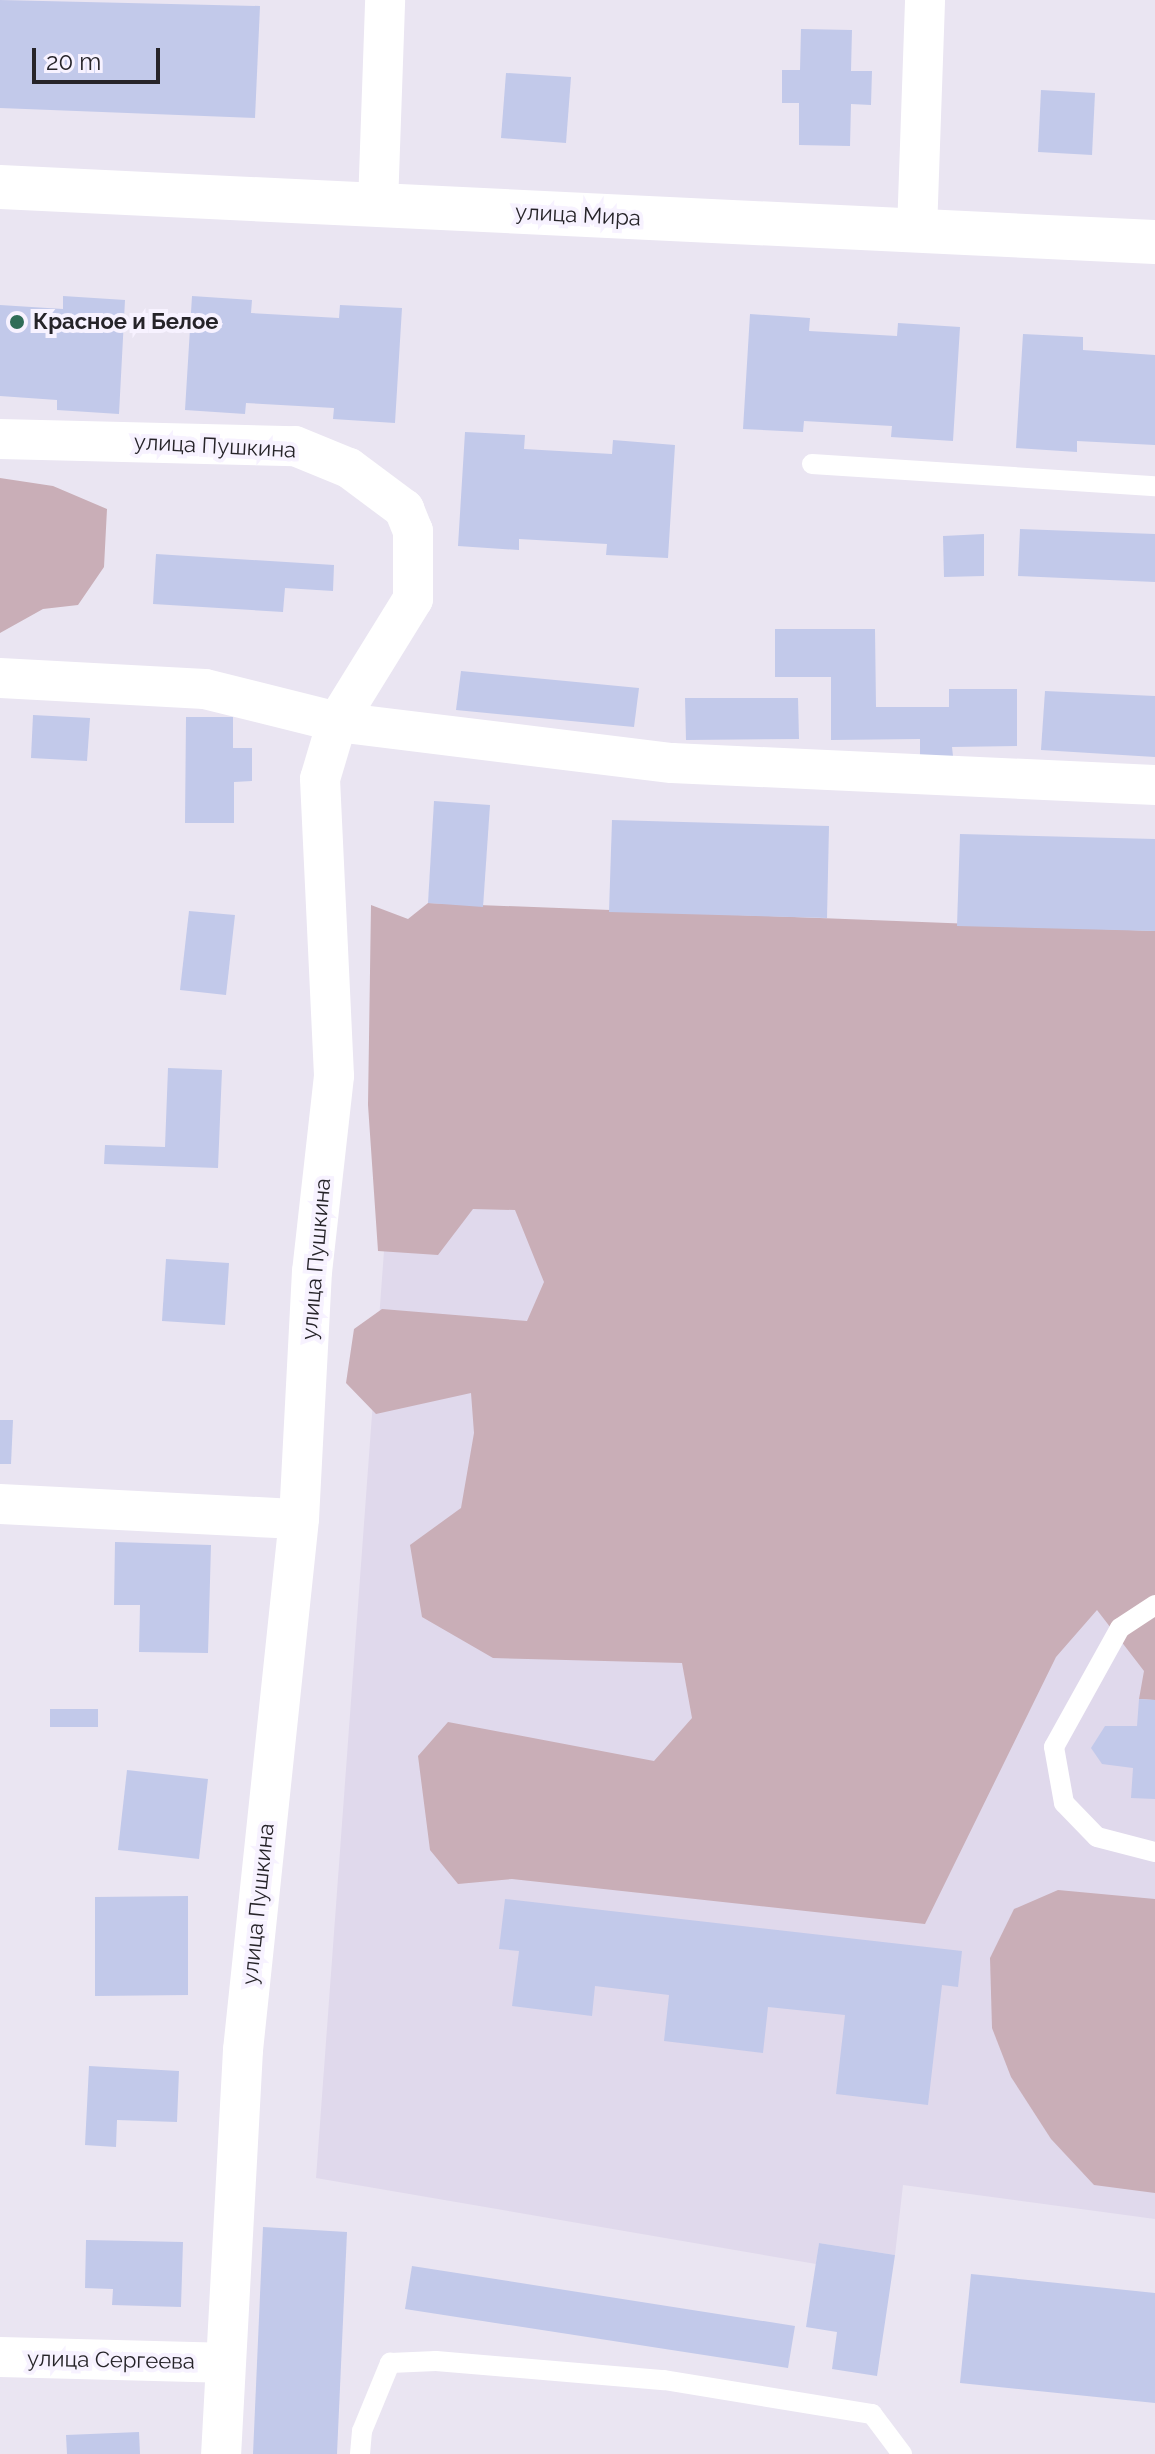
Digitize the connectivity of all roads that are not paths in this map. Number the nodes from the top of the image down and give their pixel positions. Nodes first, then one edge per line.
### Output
1 (385, 0) edge
2 (925, 0) edge
3 (0, 187) edge
4 (378, 205) junction
5 (917, 231) junction
6 (1155, 242) edge
7 (0, 439) edge
8 (812, 464) dead end
9 (1155, 486) edge
10 (0, 678) edge
11 (337, 722) junction
12 (1155, 785) edge
13 (0, 1504) edge
14 (299, 1519) junction
15 (1155, 1605) edge
16 (1155, 1852) edge
17 (0, 2357) edge
18 (222, 2363) junction
19 (221, 2454) edge
20 (360, 2454) edge
21 (902, 2454) edge

1 - 4 street
2 - 5 street
3 - 4 street, улица Мира
4 - 5 street, улица Мира
5 - 6 street, улица Мира
7 - 11 street, улица Пушкина
8 - 9 lane
10 - 11 street
11 - 12 street
11 - 14 street, улица Пушкина
13 - 14 street
14 - 18 street, улица Пушкина
15 - 16 lane
17 - 18 street, улица Сергеева
18 - 19 street, улица Пушкина
20 - 21 lane

